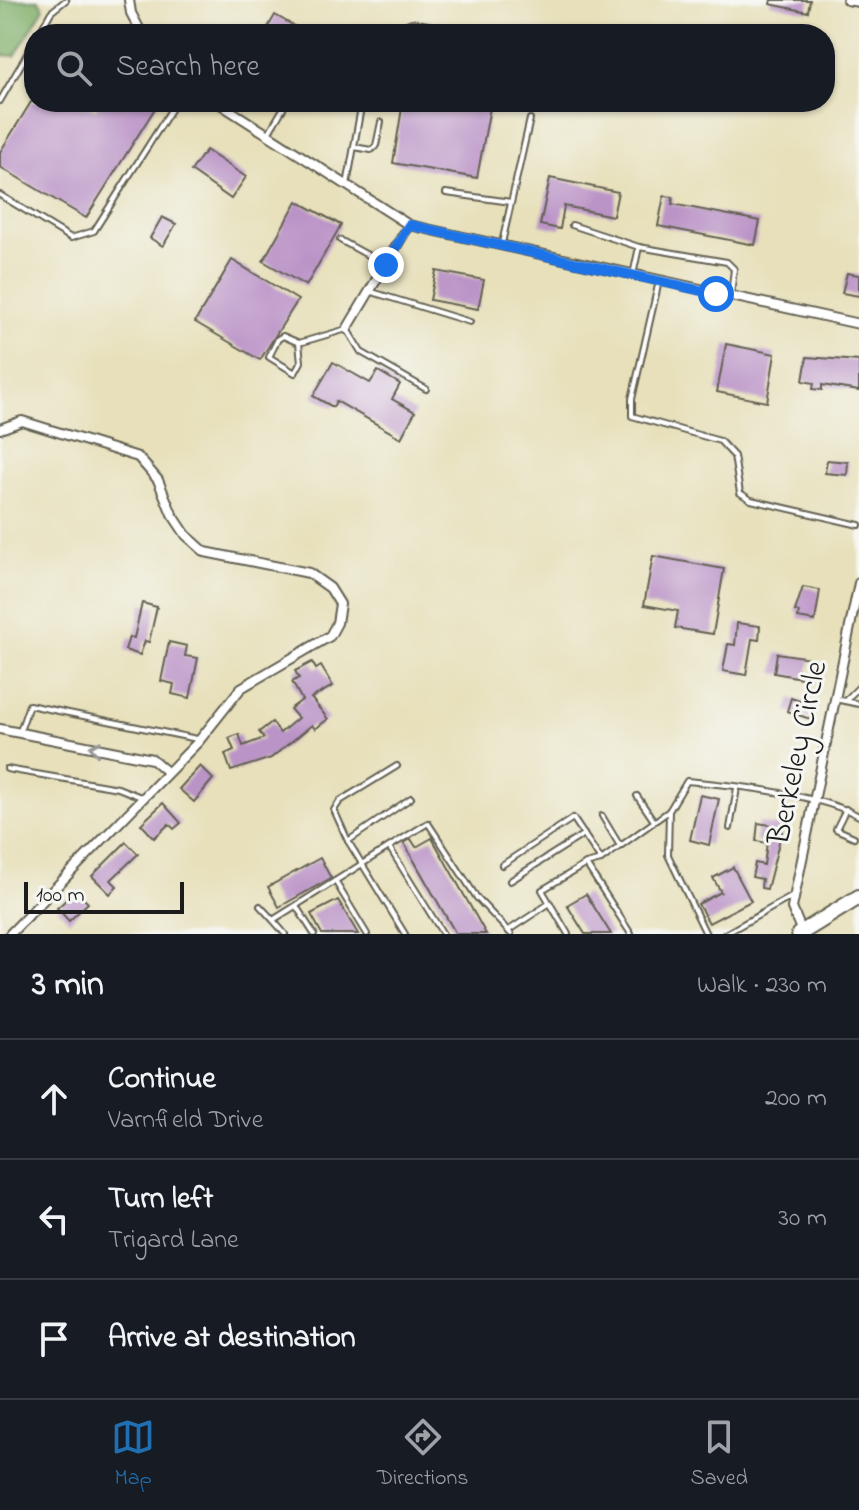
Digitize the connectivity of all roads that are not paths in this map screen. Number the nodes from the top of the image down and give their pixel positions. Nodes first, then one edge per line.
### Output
1 (66, 0) edge
2 (129, 0) edge
3 (847, 0) edge
4 (859, 2) edge
5 (44, 24) edge
6 (137, 24) edge
7 (24, 59) edge
8 (0, 101) edge
9 (170, 112) edge
10 (233, 112) edge
11 (282, 112) edge
12 (360, 112) edge
13 (530, 119) dead end
14 (381, 122) dead end
15 (268, 134) junction
16 (354, 147) junction
17 (347, 185) junction
18 (446, 193) dead end
19 (0, 195) edge
20 (512, 202) junction
21 (409, 225) junction
22 (572, 225) dead end
23 (340, 240) dead end
24 (502, 246) junction
25 (639, 247) junction
26 (386, 265) junction
27 (633, 275) junction
28 (659, 281) junction
29 (369, 292) junction
30 (730, 297) junction
31 (470, 322) dead end
32 (859, 324) edge
33 (347, 329) junction
34 (299, 343) junction
35 (426, 389) dead end
36 (0, 429) edge
37 (859, 525) edge
38 (859, 583) edge
39 (856, 611) edge
40 (859, 687) edge
41 (840, 700) junction
42 (859, 704) edge
43 (0, 729) edge
44 (19, 733) junction
45 (199, 740) junction
46 (397, 766) dead end
47 (7, 769) dead end
48 (167, 772) junction
49 (737, 788) junction
50 (637, 796) dead end
51 (145, 798) junction
52 (411, 798) dead end
53 (814, 802) junction
54 (846, 809) junction
55 (669, 811) junction
56 (602, 816) dead end
57 (859, 816) edge
58 (654, 821) junction
59 (730, 828) dead end
60 (584, 834) junction
61 (854, 837) dead end
62 (348, 841) junction
63 (620, 846) junction
64 (389, 847) junction
65 (601, 860) junction
66 (361, 864) junction
67 (586, 864) junction
68 (502, 865) dead end
69 (335, 881) junction
70 (510, 881) dead end
71 (795, 896) junction
72 (858, 899) edge
73 (550, 903) junction
74 (260, 906) dead end
75 (296, 906) junction
76 (273, 920) junction
77 (510, 932) edge
78 (801, 933) edge
79 (10, 934) edge
80 (285, 934) edge
81 (314, 934) edge
82 (367, 934) edge
83 (405, 934) edge
84 (443, 934) edge
85 (568, 934) edge
86 (631, 934) edge
87 (706, 934) edge
88 (725, 934) edge

1 - 5 lane
2 - 6 street
3 - 4 street
7 - 8 lane
9 - 19 lane
10 - 15 street
11 - 15 lane
12 - 16 lane
13 - 20 lane
14 - 16 lane
15 - 17 street
16 - 17 lane
17 - 21 street
18 - 20 lane
20 - 24 lane
21 - 24 street
21 - 26 street
22 - 25 lane
23 - 26 lane
24 - 27 street
25 - 27 lane
25 - 30 lane
26 - 29 street
27 - 28 street
28 - 30 street
28 - 37 lane
29 - 31 lane
29 - 33 street
30 - 32 street
33 - 34 lane
33 - 35 lane
34 - 34 lane
36 - 45 street
38 - 39 street, Berkeley Circle
39 - 41 street, Berkeley Circle
40 - 41 lane
41 - 42 lane
41 - 53 street, Berkeley Circle
43 - 44 street
44 - 45 lane
48 -> 44 street
45 - 48 street
46 - 62 lane
47 - 51 lane
48 - 51 street
49 - 53 lane
49 - 55 lane
49 - 59 lane
50 - 58 lane
51 - 79 street
52 - 62 lane
53 - 54 lane
53 - 71 street, Berkeley Circle
54 - 57 lane
54 - 61 lane
55 - 58 lane
55 - 87 lane
56 - 63 lane
58 - 63 lane
60 - 65 lane
60 - 68 lane
60 - 70 lane
62 - 66 lane
63 - 65 lane
64 - 66 lane
64 - 77 lane
64 - 84 lane
65 - 67 lane
66 - 69 lane
66 - 83 lane
67 - 73 lane
67 - 86 lane
69 - 75 lane
69 - 82 lane
71 - 78 street, Berkeley Circle
71 - 88 lane
72 - 78 main road
73 - 77 lane
73 - 85 lane
74 - 76 lane
75 - 76 lane
75 - 81 lane
76 - 80 lane

